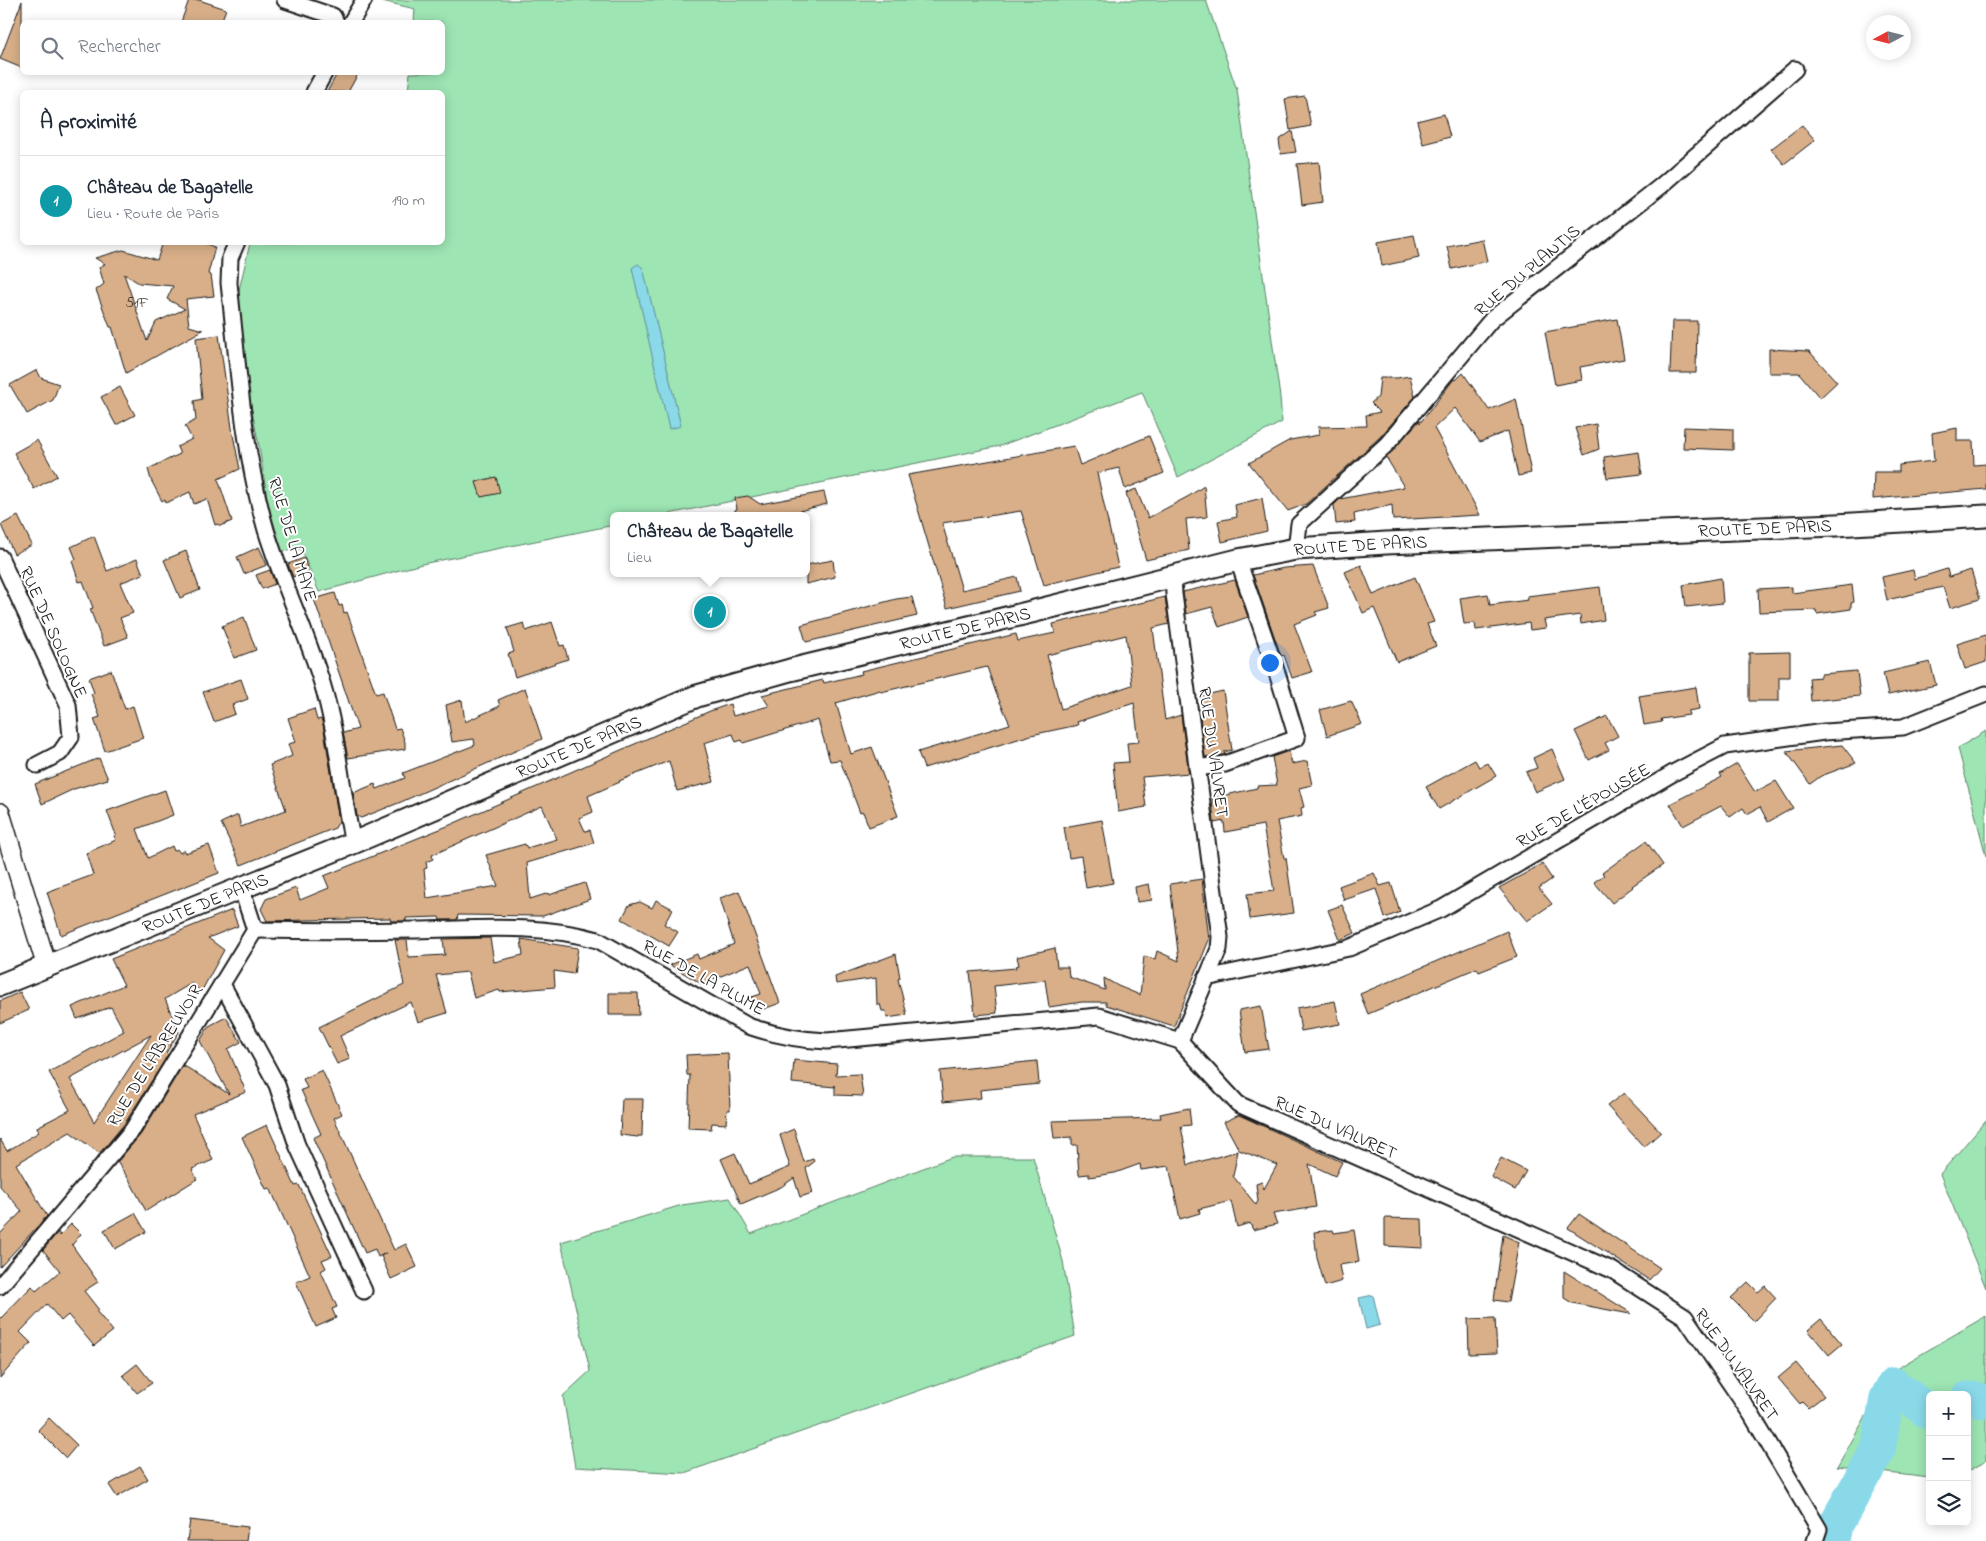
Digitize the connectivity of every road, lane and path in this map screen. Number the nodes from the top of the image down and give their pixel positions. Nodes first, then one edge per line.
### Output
1 (285, 0) edge
2 (364, 0) edge
3 (335, 20) edge
4 (352, 20) edge
5 (1795, 69) dead end
6 (323, 75) edge
7 (315, 90) edge
8 (236, 245) edge
9 (1986, 516) edge
10 (1296, 550) junction
11 (0, 557) edge
12 (1238, 560) junction
13 (1173, 576) junction
14 (1986, 694) edge
15 (37, 765) dead end
16 (1197, 768) junction
17 (0, 813) edge
18 (353, 843) junction
19 (241, 887) junction
20 (255, 930) junction
21 (47, 967) junction
22 (1206, 978) junction
23 (222, 984) junction
24 (0, 985) edge
25 (1180, 1041) junction
26 (0, 1286) edge
27 (364, 1291) dead end
28 (1815, 1541) edge

1 - 3 street
2 - 4 street
5 - 10 street, RUE DU PLANTIS
6 - 7 street
8 - 18 street, RUE DE LA MAYE
9 - 10 main road, ROUTE DE PARIS
10 - 12 main road, ROUTE DE PARIS
11 - 15 street, RUE DE SOLOGNE
12 - 13 main road, ROUTE DE PARIS
12 - 16 street
13 - 16 street, RUE DU VALVRET
13 - 18 main road, ROUTE DE PARIS
14 - 22 street, RUE DE L'ÉPOUSÉE
16 - 22 street, RUE DU VALVRET
17 - 21 street
18 - 19 main road, ROUTE DE PARIS
19 - 20 street
19 - 21 main road, ROUTE DE PARIS
20 - 23 street, RUE DE L'ABREUVOIR
20 - 25 street, RUE DE LA PLUME
21 - 24 main road, ROUTE DE PARIS
22 - 25 street, RUE DU VALVRET
23 - 26 street, RUE DE L'ABREUVOIR
23 - 27 street
25 - 28 street, RUE DU VALVRET

